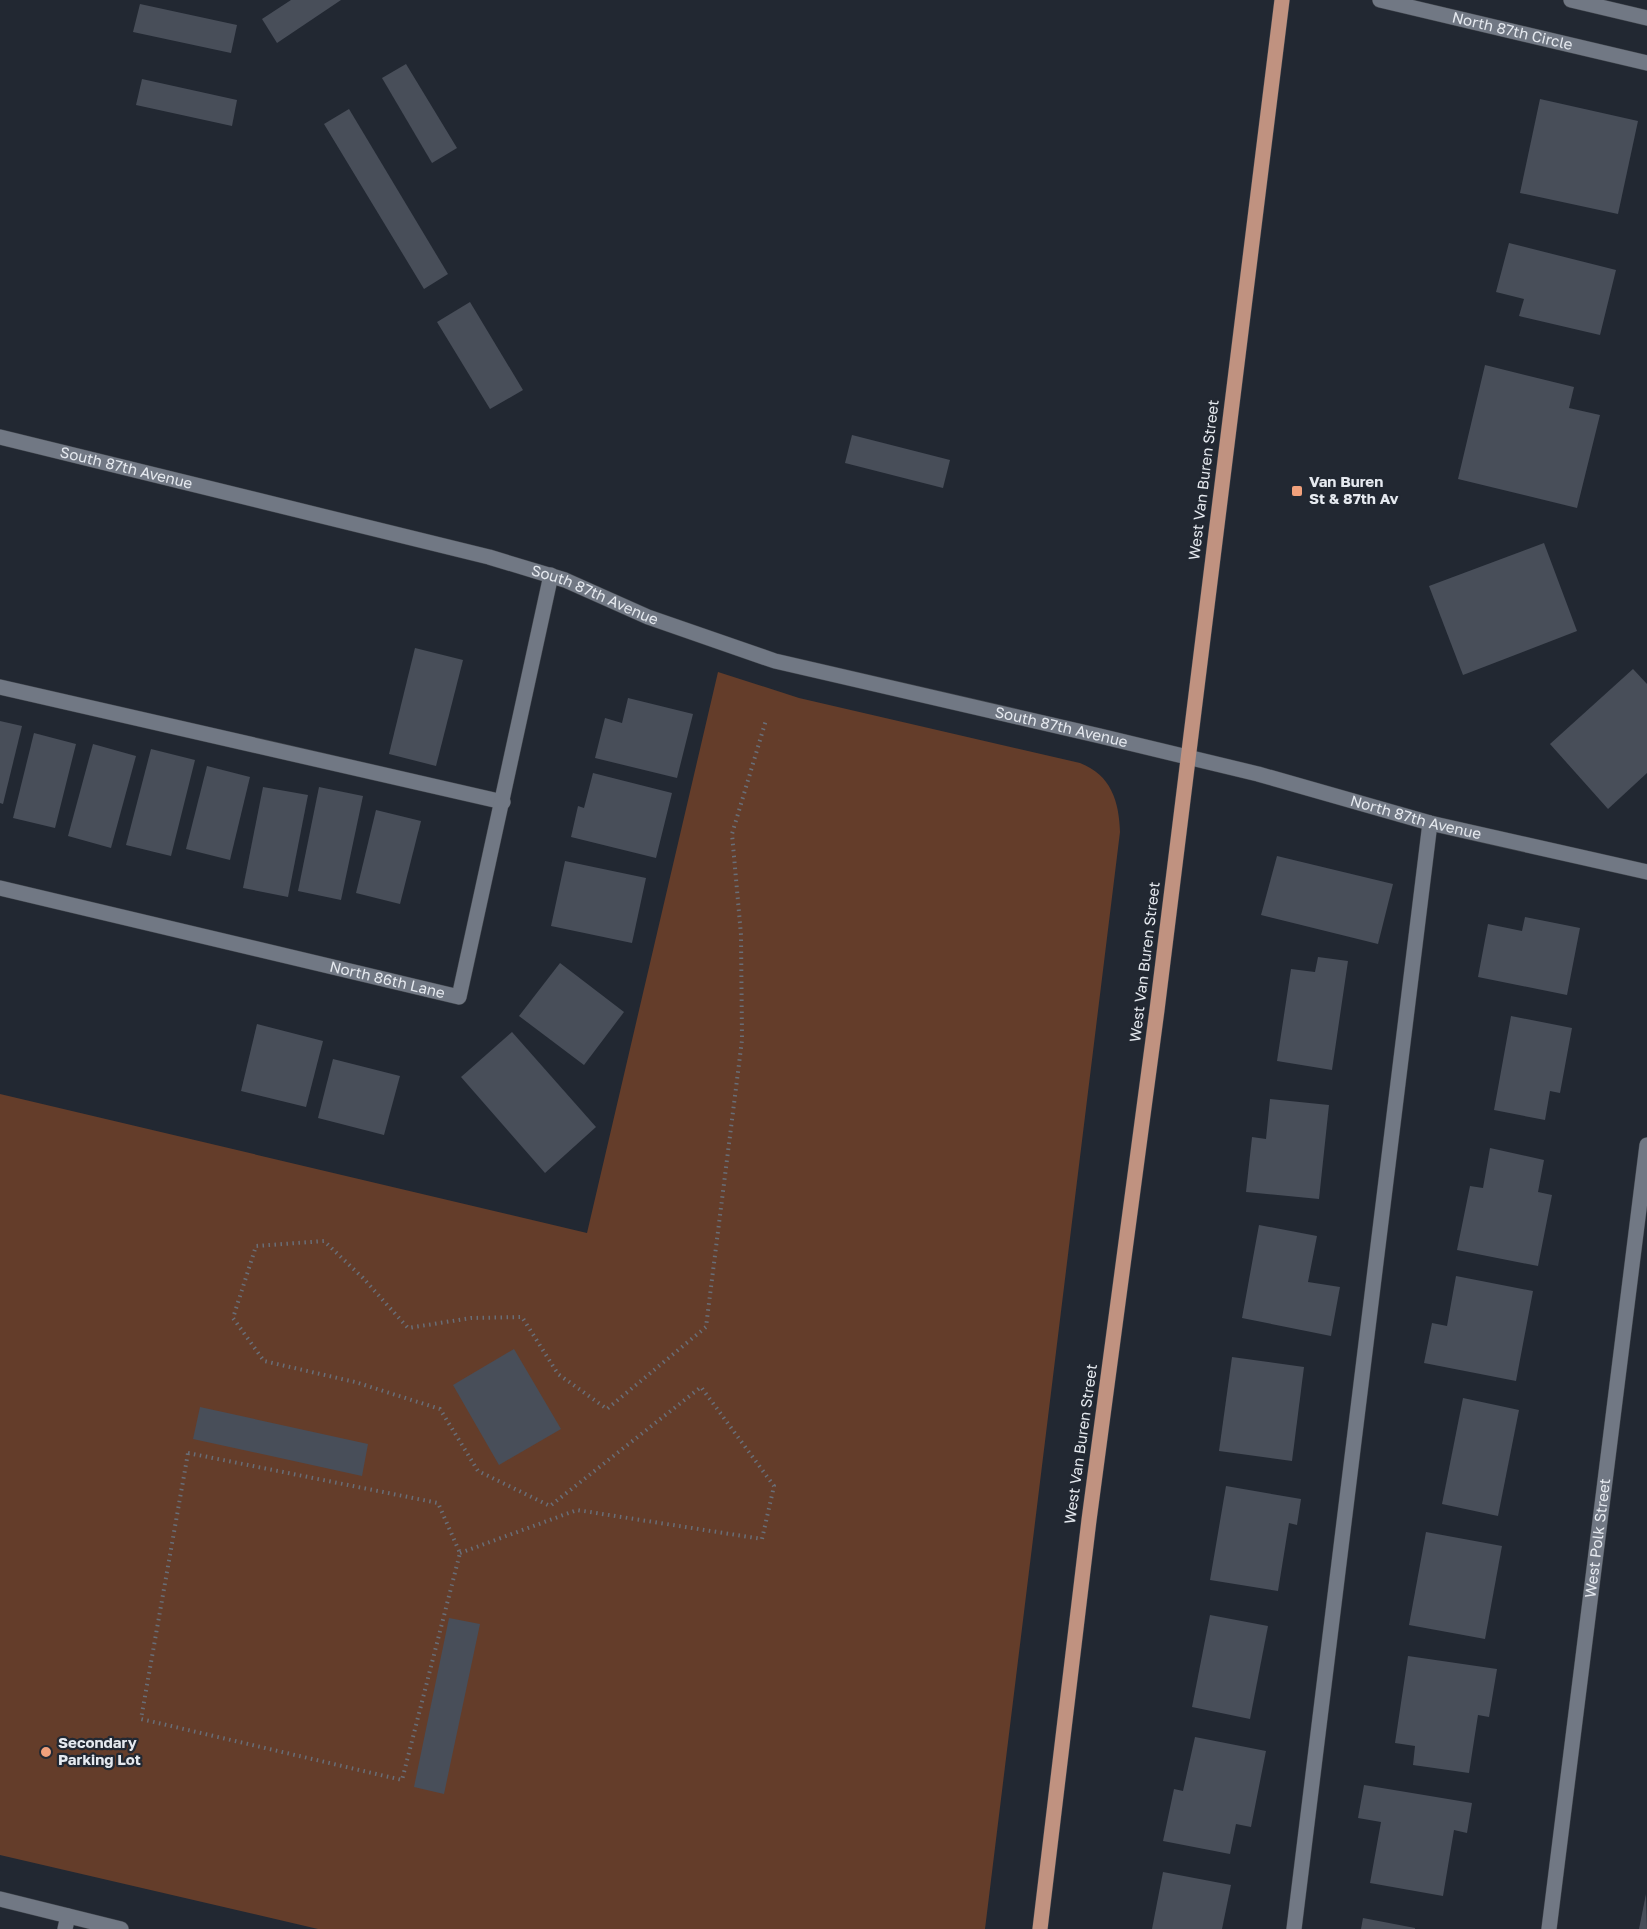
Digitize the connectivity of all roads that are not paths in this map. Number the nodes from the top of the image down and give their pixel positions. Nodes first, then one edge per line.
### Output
1 (1282, 0) edge
2 (1380, 0) edge
3 (1571, 0) edge
4 (1647, 18) edge
5 (1647, 63) edge
6 (0, 437) edge
7 (550, 575) junction
8 (0, 687) edge
9 (1188, 757) junction
10 (503, 802) junction
11 (1430, 823) junction
12 (1647, 872) edge
13 (0, 888) edge
14 (1647, 1145) edge
15 (0, 1899) edge
16 (66, 1922) edge
17 (122, 1929) edge
18 (1040, 1929) edge
19 (1294, 1929) edge
20 (1549, 1929) edge

1 - 9 main road, West Van Buren Street
2 - 5 street, North 87th Circle
3 - 4 street
6 - 7 street, South 87th Avenue
7 - 9 street, South 87th Avenue
7 - 10 street, North 86th Lane
8 - 10 street
9 - 11 street, North 87th Avenue
9 - 18 main road, West Van Buren Street
10 - 13 street, North 86th Lane
11 - 12 street, North 87th Avenue
11 - 19 street
14 - 20 street, West Polk Street
15 - 16 street
16 - 17 street

